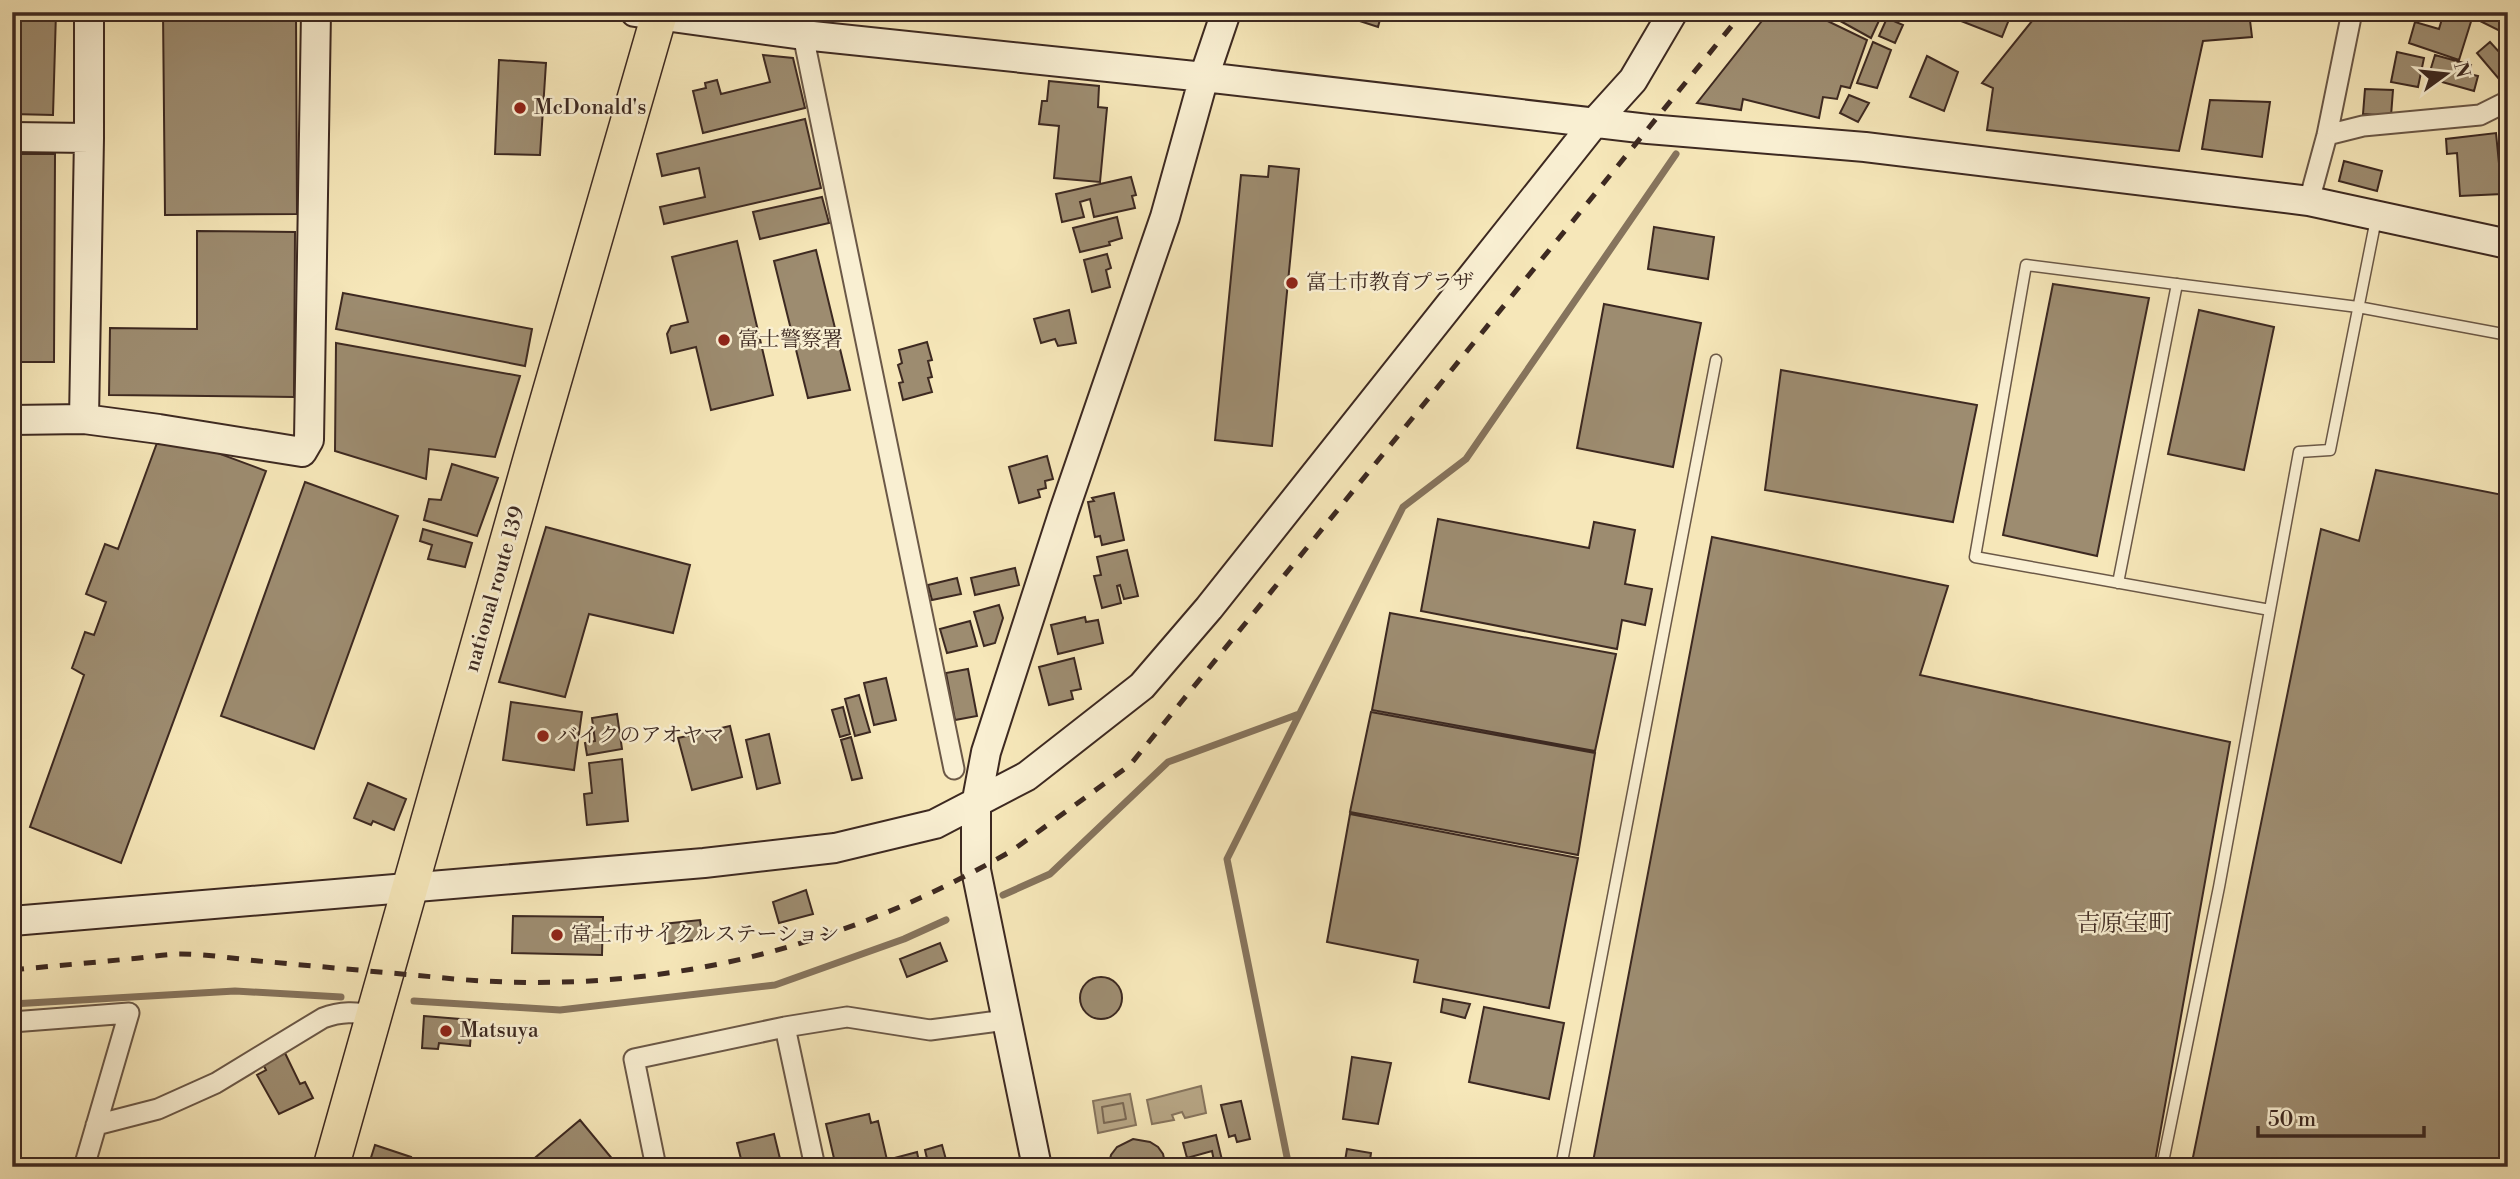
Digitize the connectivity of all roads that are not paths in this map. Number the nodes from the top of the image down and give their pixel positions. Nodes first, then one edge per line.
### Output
1 (89, 12) edge
2 (316, 12) edge
3 (1226, 12) edge
4 (1673, 12) edge
5 (2352, 12) edge
6 (651, 14) edge
7 (803, 35) junction
8 (1204, 77) junction
9 (2508, 101) edge
10 (1595, 122) junction
11 (2327, 135) junction
12 (12, 137) edge
13 (89, 138) junction
14 (2309, 201) junction
15 (2377, 215) junction
16 (2508, 244) edge
17 (2176, 284) junction
18 (2358, 307) junction
19 (2508, 335) edge
20 (1716, 360) dead end
21 (84, 419) junction
22 (12, 420) edge
23 (2118, 583) junction
24 (2270, 610) junction
25 (954, 769) dead end
26 (976, 805) junction
27 (411, 888) junction
28 (12, 921) edge
29 (374, 1015) junction
30 (1006, 1020) junction
31 (12, 1022) edge
32 (785, 1027) junction
33 (96, 1125) junction
34 (84, 1167) edge
35 (331, 1167) edge
36 (656, 1167) edge
37 (815, 1167) edge
38 (1037, 1167) edge
39 (1560, 1167) edge
40 (2162, 1167) edge

1 - 13 street
2 - 21 street
3 - 8 street
4 - 10 street
5 - 11 street
6 - 7 street
6 - 27 highway, national route 139
7 - 8 street
7 - 25 street
8 - 10 street
8 - 26 street
9 - 11 street
10 - 14 street
10 - 26 street
11 - 14 street
12 - 13 street
13 - 21 street
14 - 15 street
15 - 16 street
15 - 18 lane
17 - 18 lane
17 - 23 lane
17 - 23 lane
18 - 19 lane
18 - 24 lane
20 - 39 lane
21 - 22 street
23 - 24 lane
24 - 40 lane
26 - 27 street
26 - 30 street
27 - 28 street
27 - 29 highway, national route 139
29 - 33 street
29 - 35 highway, national route 139
30 - 32 street
30 - 38 street
31 - 33 street
32 - 36 street
32 - 37 street
33 - 34 street

